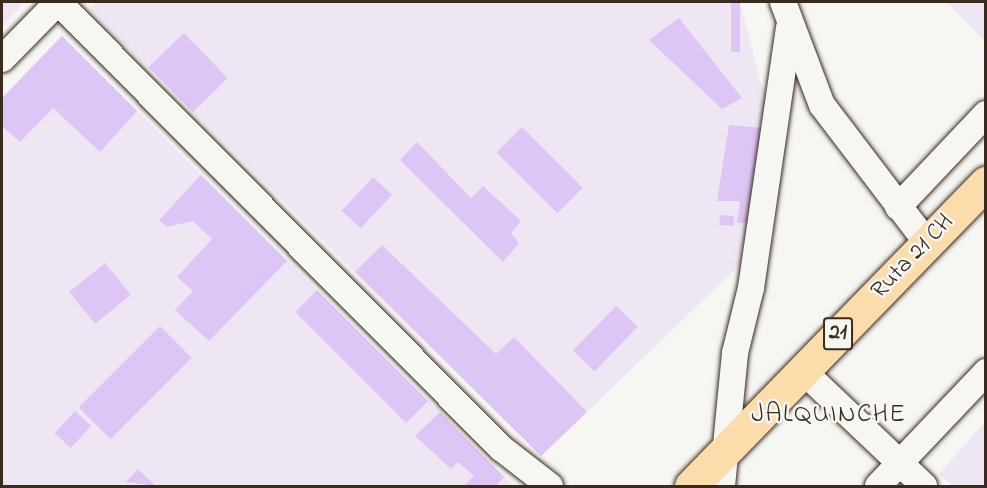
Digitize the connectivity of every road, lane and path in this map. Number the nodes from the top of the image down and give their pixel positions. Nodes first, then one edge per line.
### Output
1 (58, 2) edge
2 (783, 2) edge
3 (789, 28) junction
4 (2, 59) edge
5 (986, 114) edge
6 (986, 183) edge
7 (898, 207) junction
8 (927, 243) junction
9 (803, 371) junction
10 (986, 372) edge
11 (726, 452) junction
12 (900, 464) junction
13 (550, 486) edge
14 (692, 486) edge
15 (722, 486) edge
16 (878, 486) edge
17 (924, 486) edge

1 - 4 street
1 - 13 street
2 - 3 street
3 - 7 street
3 - 11 street
5 - 7 street
6 - 8 highway, Ruta 21 CH / 21
7 - 8 street
8 - 9 highway, Ruta 21 CH / 21
9 - 11 highway, Ruta 21 CH / 21
9 - 12 street
10 - 12 street
11 - 14 highway, Ruta 21 CH / 21
11 - 15 street
12 - 16 street
12 - 17 street

